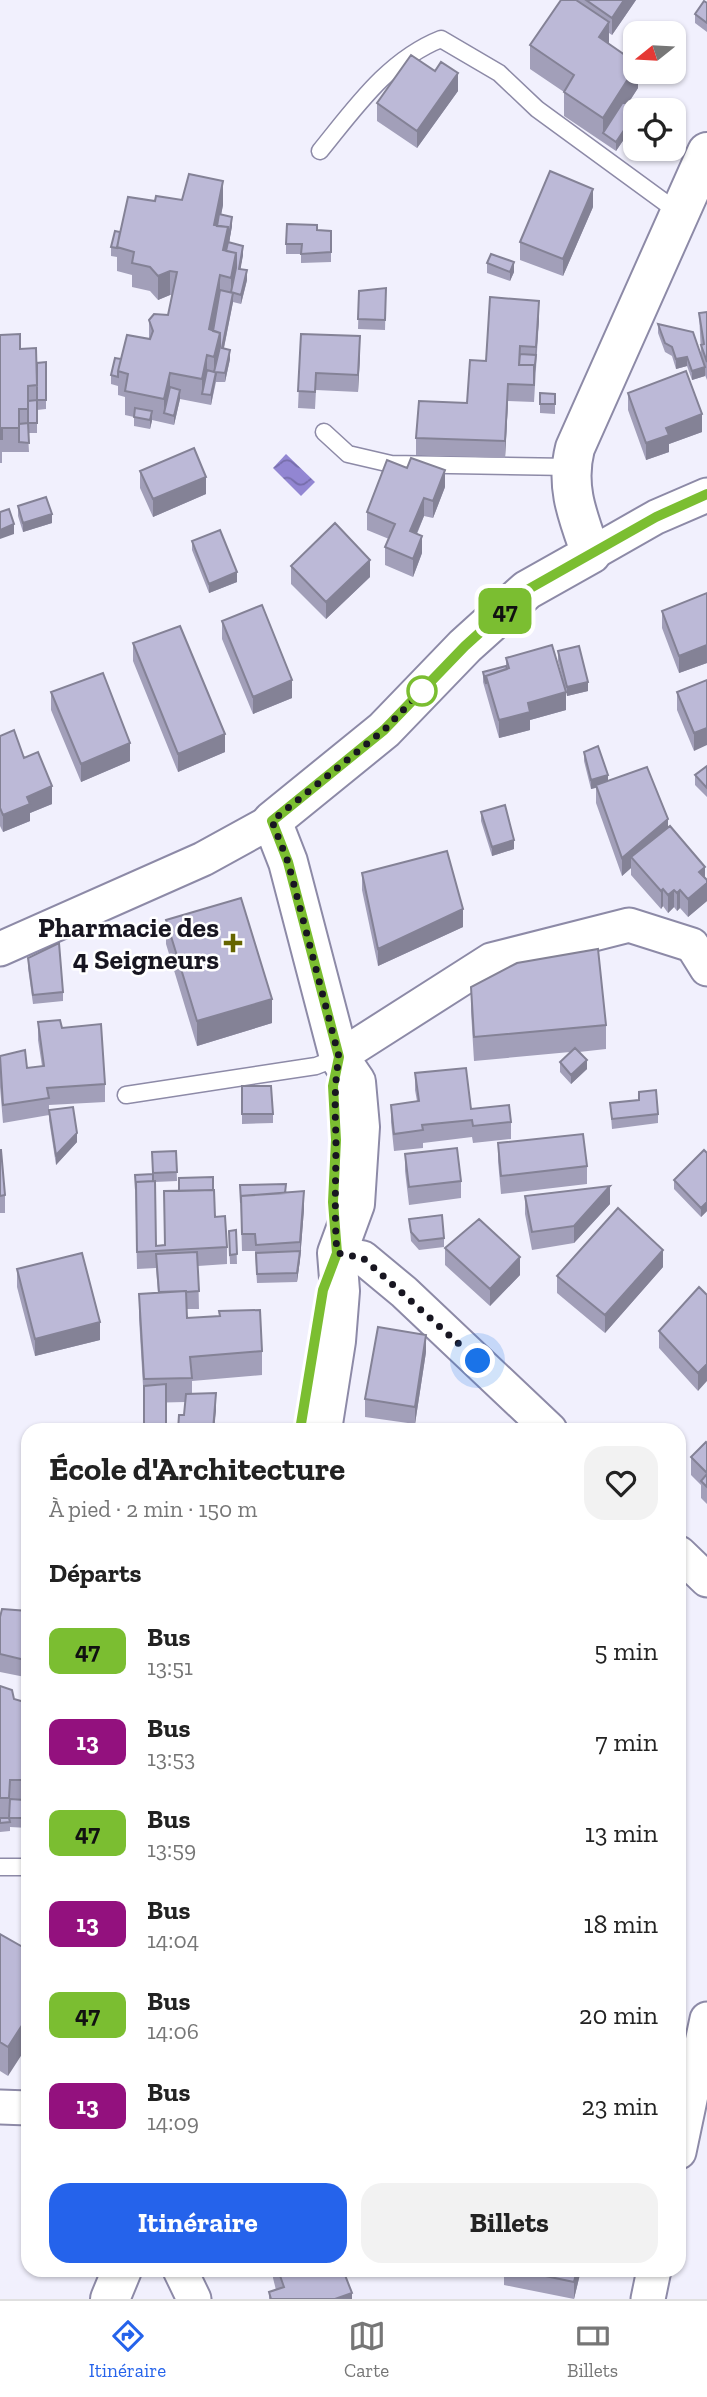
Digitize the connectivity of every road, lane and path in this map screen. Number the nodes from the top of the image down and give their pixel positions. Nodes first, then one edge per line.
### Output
1 (320, 151) dead end
2 (707, 152) edge
3 (678, 212) junction
4 (324, 432) dead end
5 (570, 467) junction
6 (707, 495) edge
7 (591, 554) junction
8 (272, 821) junction
9 (3, 942) edge
10 (707, 969) edge
11 (339, 1057) junction
12 (126, 1094) dead end
13 (337, 1253) junction
14 (301, 1423) edge
15 (323, 1423) edge
16 (543, 1423) edge
17 (686, 1560) edge
18 (707, 1580) edge
19 (0, 1867) edge
20 (21, 1867) edge
21 (707, 2019) edge
22 (0, 2107) edge
23 (21, 2108) edge
24 (686, 2119) edge
25 (183, 2277) edge
26 (653, 2277) edge
27 (194, 2299) edge
28 (648, 2299) edge

1 - 3 lane
2 - 3 street
3 - 5 street
4 - 5 lane
5 - 7 street
6 - 7 street
7 - 8 street
8 - 9 street
8 - 11 street
10 - 11 street
11 - 12 lane
11 - 13 street
13 - 14 street
13 - 15 street
13 - 16 street
17 - 18 street
19 - 20 lane
21 - 24 street
22 - 23 street
25 - 27 street
26 - 28 street

